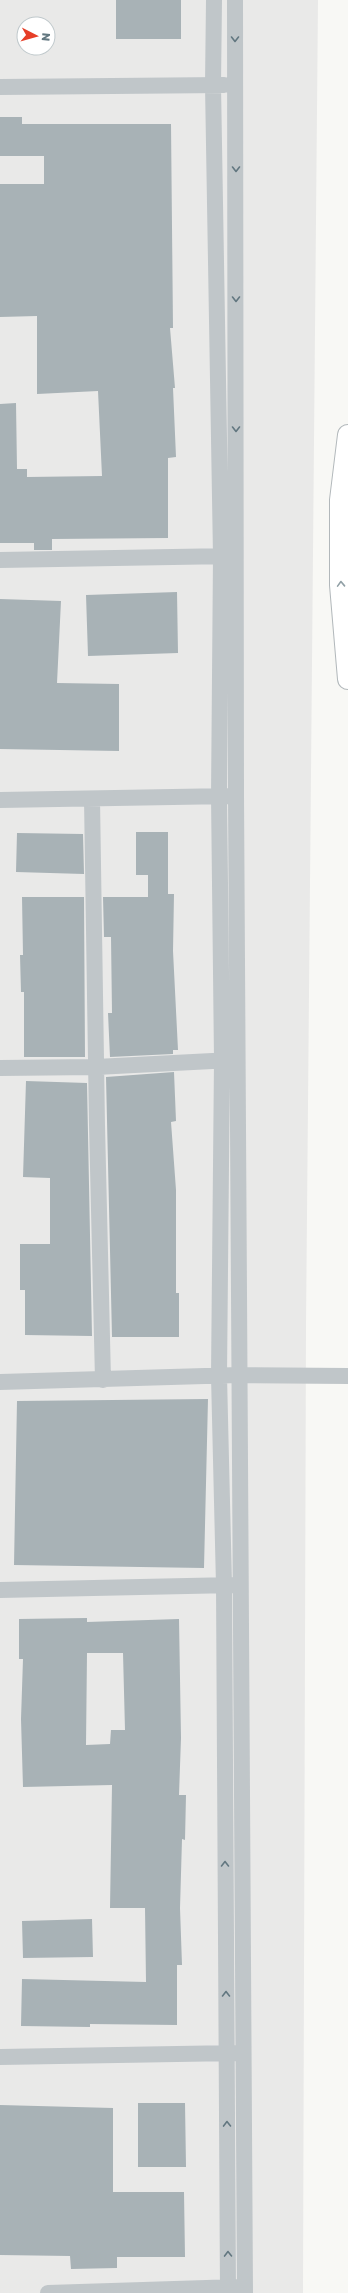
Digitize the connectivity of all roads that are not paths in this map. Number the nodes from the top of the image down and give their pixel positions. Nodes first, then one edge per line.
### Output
1 (214, 0) edge
2 (235, 0) edge
3 (213, 85) junction
4 (236, 85) junction
5 (0, 87) edge
6 (348, 435) edge
7 (228, 556) junction
8 (0, 560) edge
9 (348, 679) edge
10 (236, 795) junction
11 (219, 796) junction
12 (0, 800) edge
13 (92, 800) junction
14 (239, 1059) junction
15 (222, 1060) junction
16 (96, 1067) junction
17 (0, 1068) edge
18 (239, 1375) junction
19 (219, 1376) junction
20 (348, 1376) edge
21 (103, 1380) junction
22 (0, 1382) edge
23 (232, 1585) junction
24 (0, 1590) edge
25 (242, 2053) junction
26 (226, 2054) junction
27 (0, 2057) edge
28 (228, 2290) edge
29 (244, 2290) edge
30 (48, 2293) edge

1 - 3 street
2 -> 4 street
3 - 4 street
3 - 5 street
3 - 7 street
4 -> 7 street
9 -> 6 main road
7 - 8 street
7 - 10 street
7 - 11 street
10 - 11 street
10 - 14 street
11 - 13 street
11 - 15 street
12 - 13 street
13 - 16 street
14 - 15 street
14 - 18 street
15 - 16 street
15 - 19 street
16 - 17 street
16 - 21 street
18 - 19 street
18 - 20 street
18 - 23 street
19 - 21 street
19 - 23 street
21 - 22 street
23 - 24 street
23 - 25 street
26 -> 23 street
25 - 26 street
25 - 29 street
26 - 27 street
28 -> 26 street
28 - 29 street
28 - 30 street

